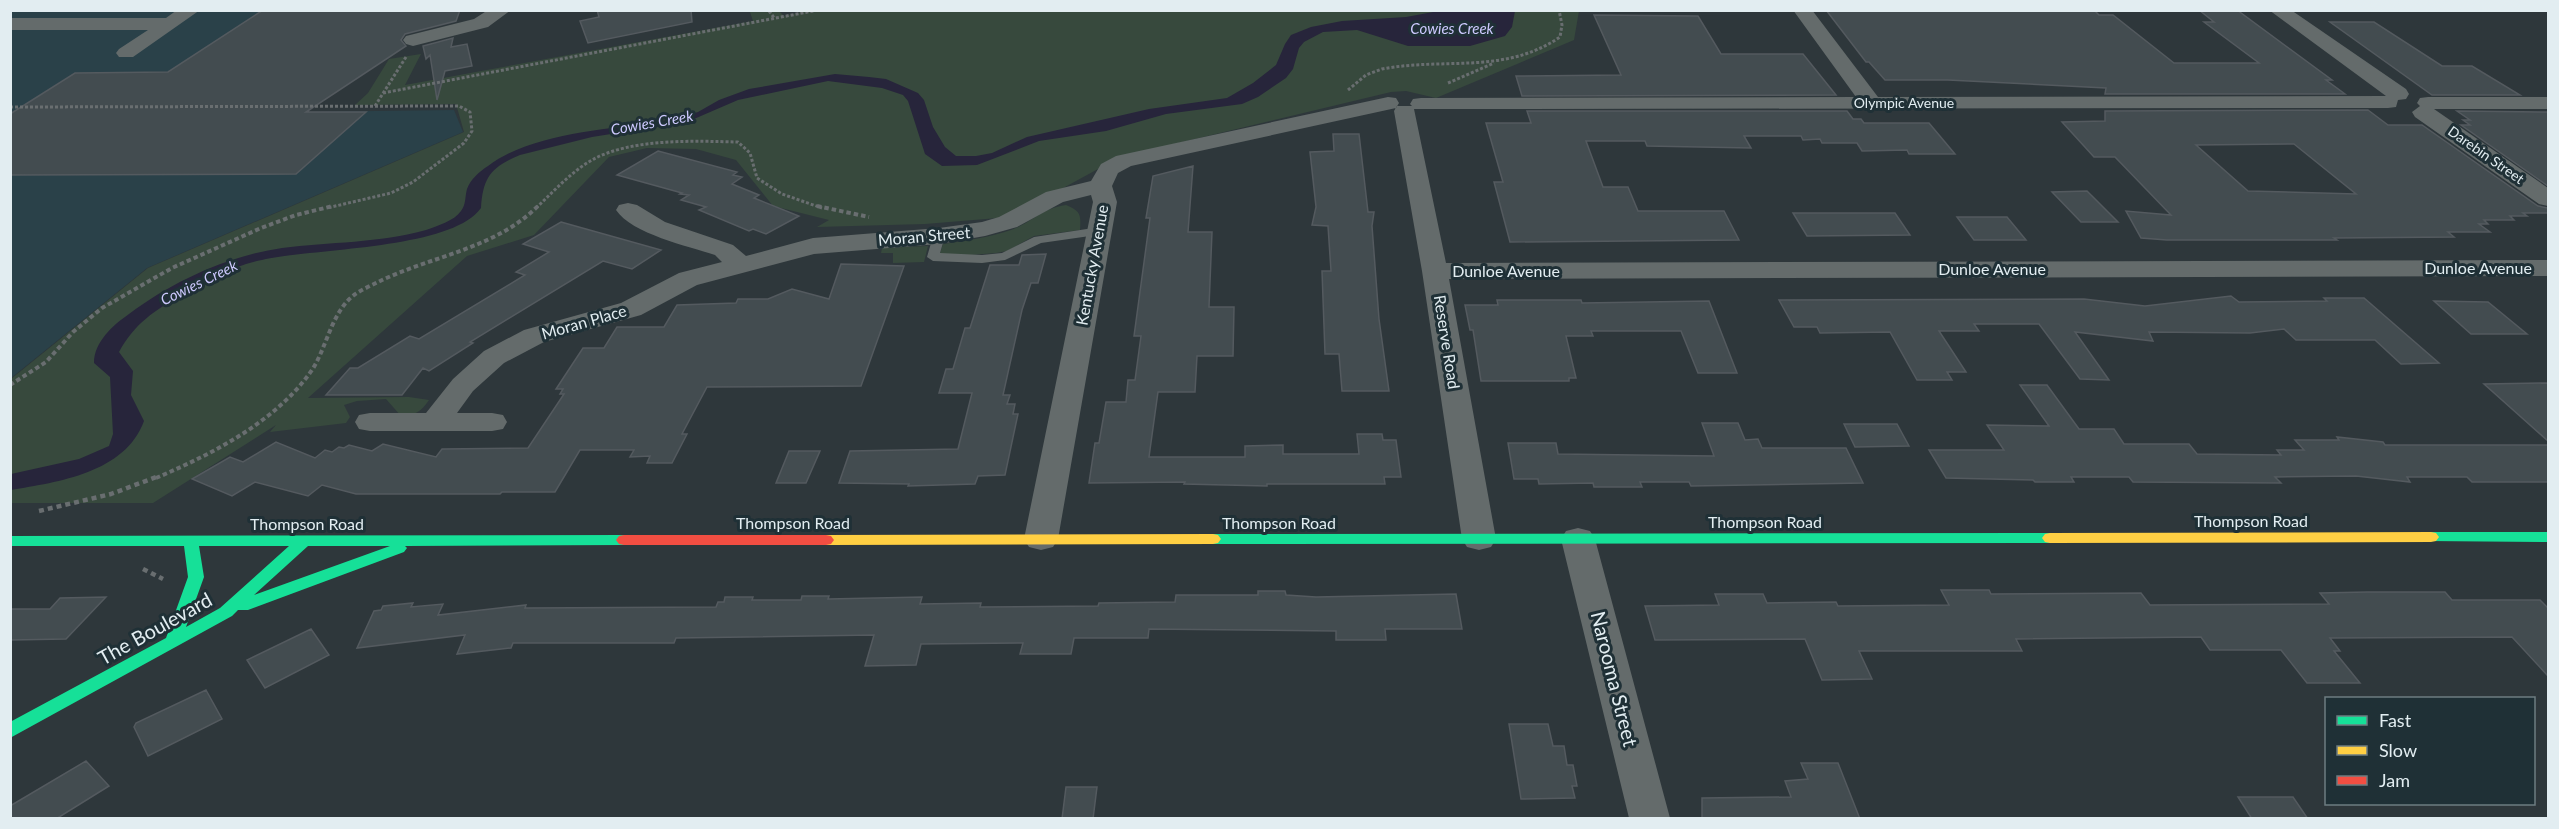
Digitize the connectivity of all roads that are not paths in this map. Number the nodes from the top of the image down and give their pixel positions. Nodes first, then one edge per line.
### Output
1 (191, 10) edge
2 (502, 10) edge
3 (1802, 10) edge
4 (2277, 10) edge
5 (10, 24) edge
6 (171, 24) junction
7 (410, 48) road end
8 (126, 53) dead end
9 (2393, 98) junction
10 (1872, 103) junction
11 (2548, 103) edge
12 (1405, 106) junction
13 (2426, 107) junction
14 (1101, 186) junction
15 (2548, 199) edge
16 (628, 210) dead end
17 (1100, 231) junction
18 (939, 236) junction
19 (740, 264) junction
20 (2548, 268) edge
21 (1435, 271) junction
22 (370, 422) dead end
23 (434, 422) junction
24 (492, 422) dead end
25 (2548, 537) edge
26 (1578, 538) junction
27 (1041, 539) junction
28 (1479, 539) junction
29 (304, 540) junction
30 (420, 540) junction
31 (10, 541) edge
32 (191, 541) junction
33 (226, 612) junction
34 (173, 641) junction
35 (10, 731) edge
36 (1650, 819) edge

1 - 6 street
2 - 7 street
3 - 10 street
4 - 9 street
5 - 6 street
6 - 8 street
9 - 10 street, Olympic Avenue
9 - 13 street
10 - 12 street, Olympic Avenue
11 - 13 street
12 - 14 street, Kentucky Avenue
12 - 21 street, Reserve Road
13 - 15 street, Darebin Street
14 - 17 street, Kentucky Avenue
14 - 18 street, Moran Street
16 - 19 street
17 - 18 lane
17 - 27 street, Kentucky Avenue
18 - 19 street, Moran Street
19 - 23 street, Moran Place
20 - 21 street, Dunloe Avenue
21 - 28 street, Reserve Road
22 - 23 street
23 - 24 street
25 - 26 main road, Thompson Road
26 - 28 main road, Thompson Road
26 - 36 street, Narooma Street
27 - 28 main road, Thompson Road
27 - 30 main road, Thompson Road
29 - 30 main road, Thompson Road
29 - 32 main road, Thompson Road
29 - 33 main road, The Boulevard
30 - 33 main road
31 - 32 main road, Thompson Road
32 - 34 main road
33 - 34 main road, The Boulevard
34 - 35 main road, The Boulevard

